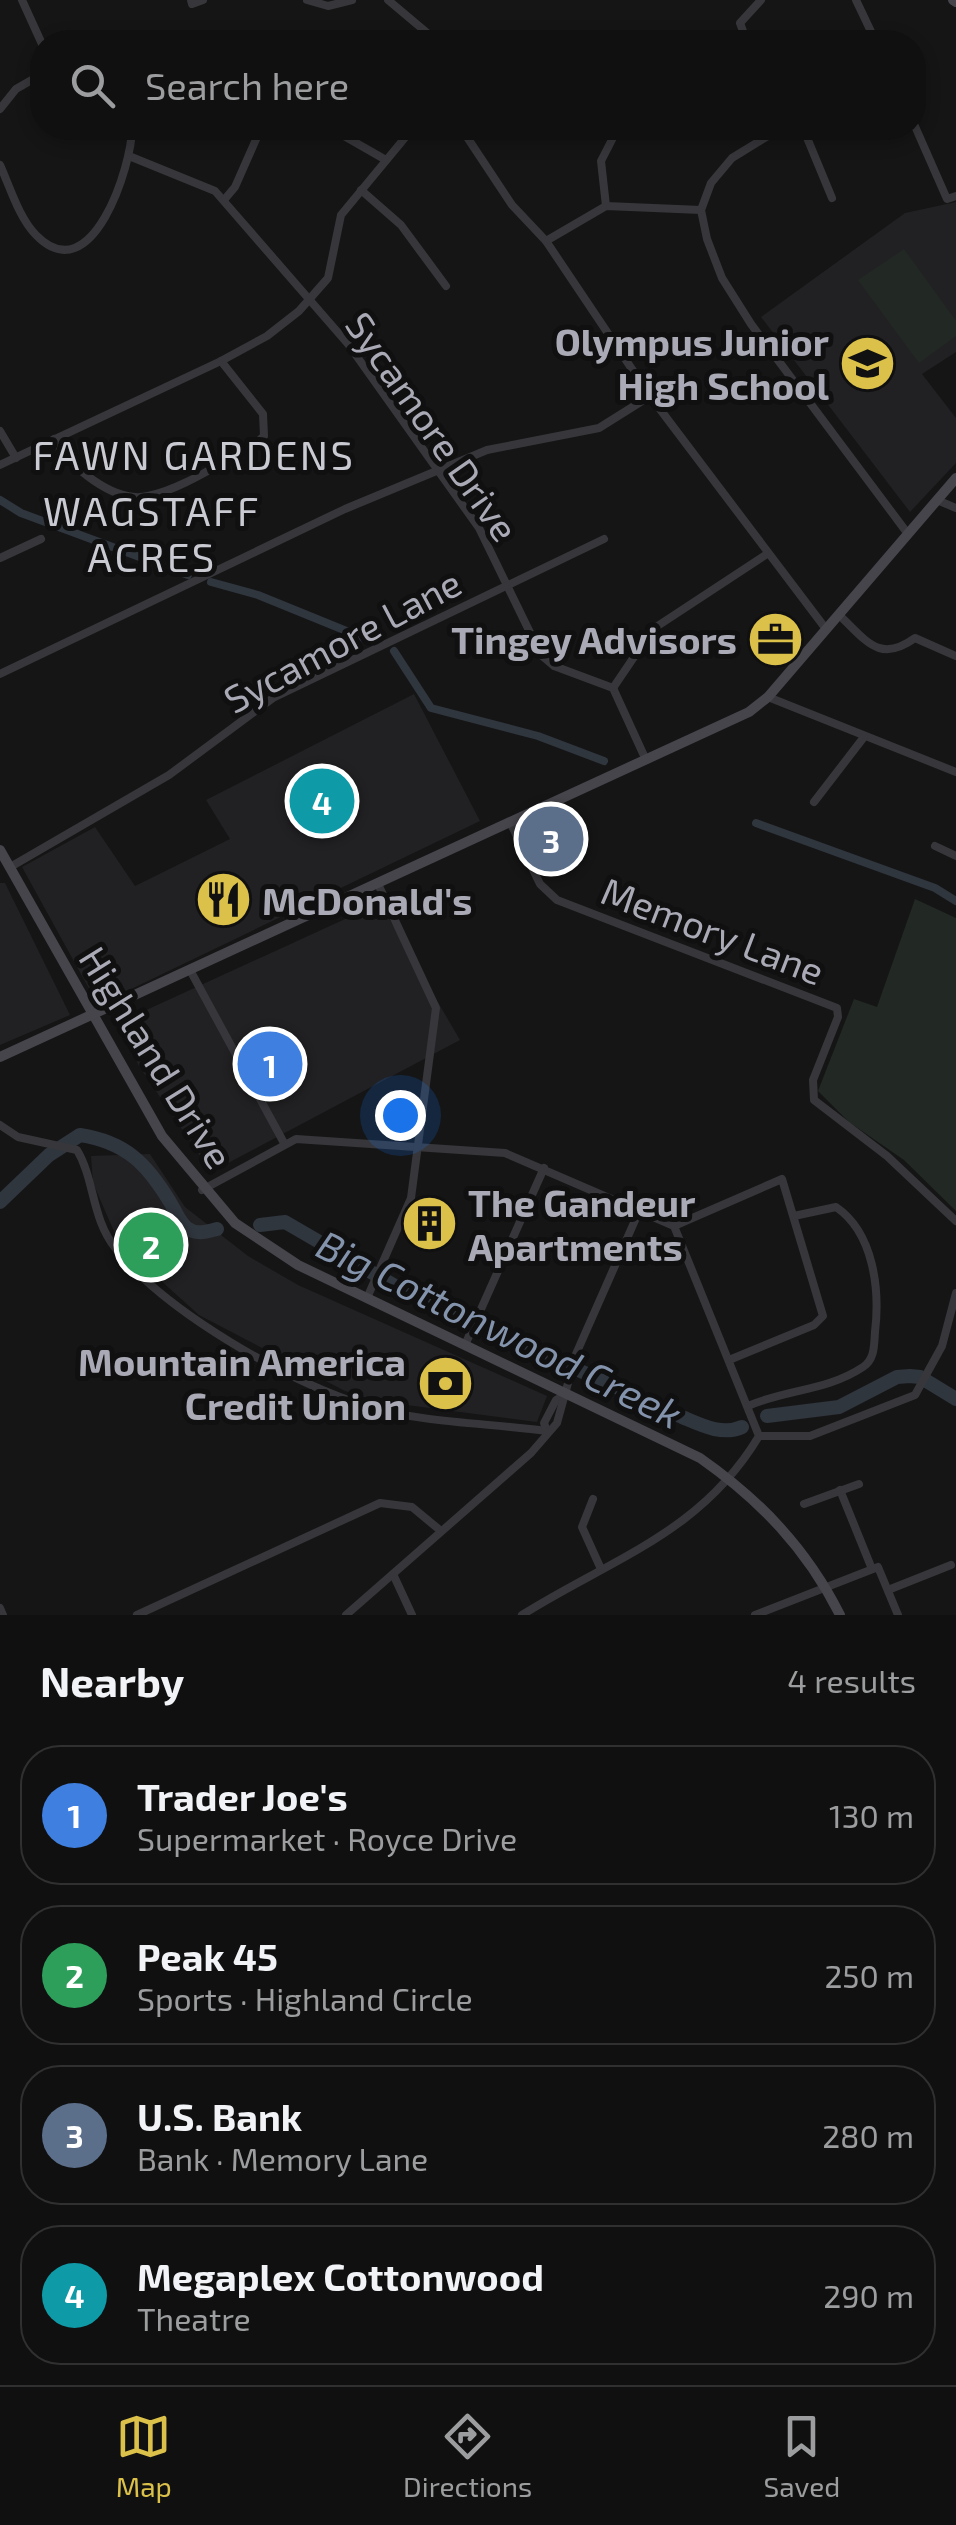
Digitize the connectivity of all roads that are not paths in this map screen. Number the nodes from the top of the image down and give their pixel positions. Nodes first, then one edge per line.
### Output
1 (22, 0) edge
2 (192, 0) edge
3 (204, 0) edge
4 (308, 0) edge
5 (352, 0) edge
6 (388, 0) edge
7 (761, 0) edge
8 (856, 0) edge
9 (36, 30) edge
10 (424, 30) edge
11 (743, 30) edge
12 (870, 30) edge
13 (30, 81) edge
14 (0, 110) edge
15 (131, 140) edge
16 (256, 140) edge
17 (351, 140) edge
18 (403, 140) edge
19 (468, 140) edge
20 (612, 140) edge
21 (764, 140) edge
22 (808, 140) edge
23 (922, 140) edge
24 (129, 156) junction
25 (386, 160) junction
26 (0, 165) edge
27 (361, 190) junction
28 (832, 198) dead end
29 (951, 198) edge
30 (224, 200) junction
31 (606, 206) junction
32 (702, 210) junction
33 (546, 241) junction
34 (446, 286) dead end
35 (309, 302) junction
36 (221, 360) junction
37 (650, 396) junction
38 (0, 431) edge
39 (54, 440) junction
40 (16, 458) junction
41 (0, 466) edge
42 (434, 471) junction
43 (956, 478) edge
44 (937, 500) junction
45 (956, 508) edge
46 (908, 534) junction
47 (41, 538) dead end
48 (604, 539) dead end
49 (767, 554) junction
50 (0, 558) edge
51 (507, 585) junction
52 (838, 615) junction
53 (826, 629) junction
54 (956, 656) edge
55 (0, 674) edge
56 (613, 688) junction
57 (768, 698) junction
58 (864, 737) junction
59 (646, 760) junction
60 (956, 772) edge
61 (814, 802) dead end
62 (510, 822) junction
63 (935, 846) dead end
64 (0, 850) edge
65 (956, 856) edge
66 (12, 866) junction
67 (378, 884) junction
68 (190, 970) junction
69 (91, 1017) junction
70 (0, 1057) edge
71 (0, 1125) edge
72 (284, 1144) junction
73 (420, 1150) junction
74 (544, 1168) junction
75 (202, 1190) junction
76 (640, 1210) junction
77 (794, 1216) junction
78 (956, 1220) edge
79 (674, 1226) junction
80 (956, 1293) edge
81 (366, 1298) junction
82 (465, 1345) junction
83 (730, 1360) junction
84 (567, 1393) junction
85 (748, 1406) junction
86 (547, 1432) junction
87 (759, 1436) junction
88 (730, 1479) junction
89 (859, 1484) dead end
90 (840, 1490) junction
91 (594, 1499) dead end
92 (804, 1504) dead end
93 (441, 1531) junction
94 (951, 1565) dead end
95 (601, 1569) junction
96 (872, 1569) junction
97 (392, 1574) junction
98 (826, 1586) junction
99 (888, 1590) junction
100 (544, 1602) junction
101 (137, 1615) edge
102 (346, 1615) edge
103 (412, 1615) edge
104 (522, 1615) edge
105 (551, 1615) edge
106 (755, 1615) edge
107 (840, 1615) edge
108 (898, 1615) edge

1 - 9 street
2 - 3 street
4 - 5 street
6 - 10 street
7 - 11 street
8 - 12 street
13 - 14 street
15 - 24 street
16 - 30 street
17 - 25 street
18 - 25 street
19 - 33 street
20 - 31 street
21 - 32 street
22 - 28 street
23 - 29 street
24 - 26 street
24 - 30 street, Sycamore Drive
25 - 27 street
27 - 34 street
27 - 35 street
30 - 35 street, Sycamore Drive
31 - 32 street
31 - 33 street
32 - 46 street
33 - 37 street
35 - 36 street
35 - 42 street, Sycamore Drive
36 - 39 street
36 - 39 street
37 - 42 street
37 - 49 street
38 - 40 street
39 - 40 street
40 - 41 street
42 - 51 street, Sycamore Drive
42 - 55 street
43 - 44 main road
44 - 45 street
44 - 46 main road
46 - 52 main road
47 - 50 street
48 - 51 street, Sycamore Lane
49 - 53 street
49 - 56 street
51 - 56 street, Sycamore Drive
51 - 66 street, Sycamore Lane
52 - 53 main road
52 - 54 street
53 - 57 main road
56 - 59 street
57 - 58 street
57 - 59 main road
58 - 60 street
58 - 61 street
59 - 62 main road
62 - 67 main road
62 - 78 street, Memory Lane
63 - 65 street
64 - 66 main road, Highland Drive
66 - 69 main road, Highland Drive
67 - 68 main road
67 - 73 street
68 - 69 main road
68 - 72 street
69 - 70 main road
69 - 75 main road, Highland Drive
71 - 86 street
72 - 73 street
72 - 75 street
73 - 74 street
73 - 81 street
74 - 76 street
74 - 82 street
75 - 81 main road, Highland Drive
76 - 79 street
76 - 84 street
77 - 79 street
77 - 83 street
77 - 85 street
79 - 83 street
80 - 87 street
81 - 82 main road, Highland Drive
82 - 84 main road, Highland Drive
83 - 85 street
84 - 86 street
84 - 88 main road, Highland Drive
85 - 87 street
86 - 93 street
87 - 88 street
88 - 95 street
88 - 98 main road, Highland Drive
89 - 90 street
90 - 92 street
90 - 96 street
91 - 95 street
93 - 97 street
93 - 101 street
94 - 99 street
95 - 100 street
96 - 98 street
96 - 99 street
97 - 102 street
97 - 103 street
98 - 106 street
98 - 107 main road, Highland Drive
99 - 108 street
100 - 104 street
100 - 105 street

